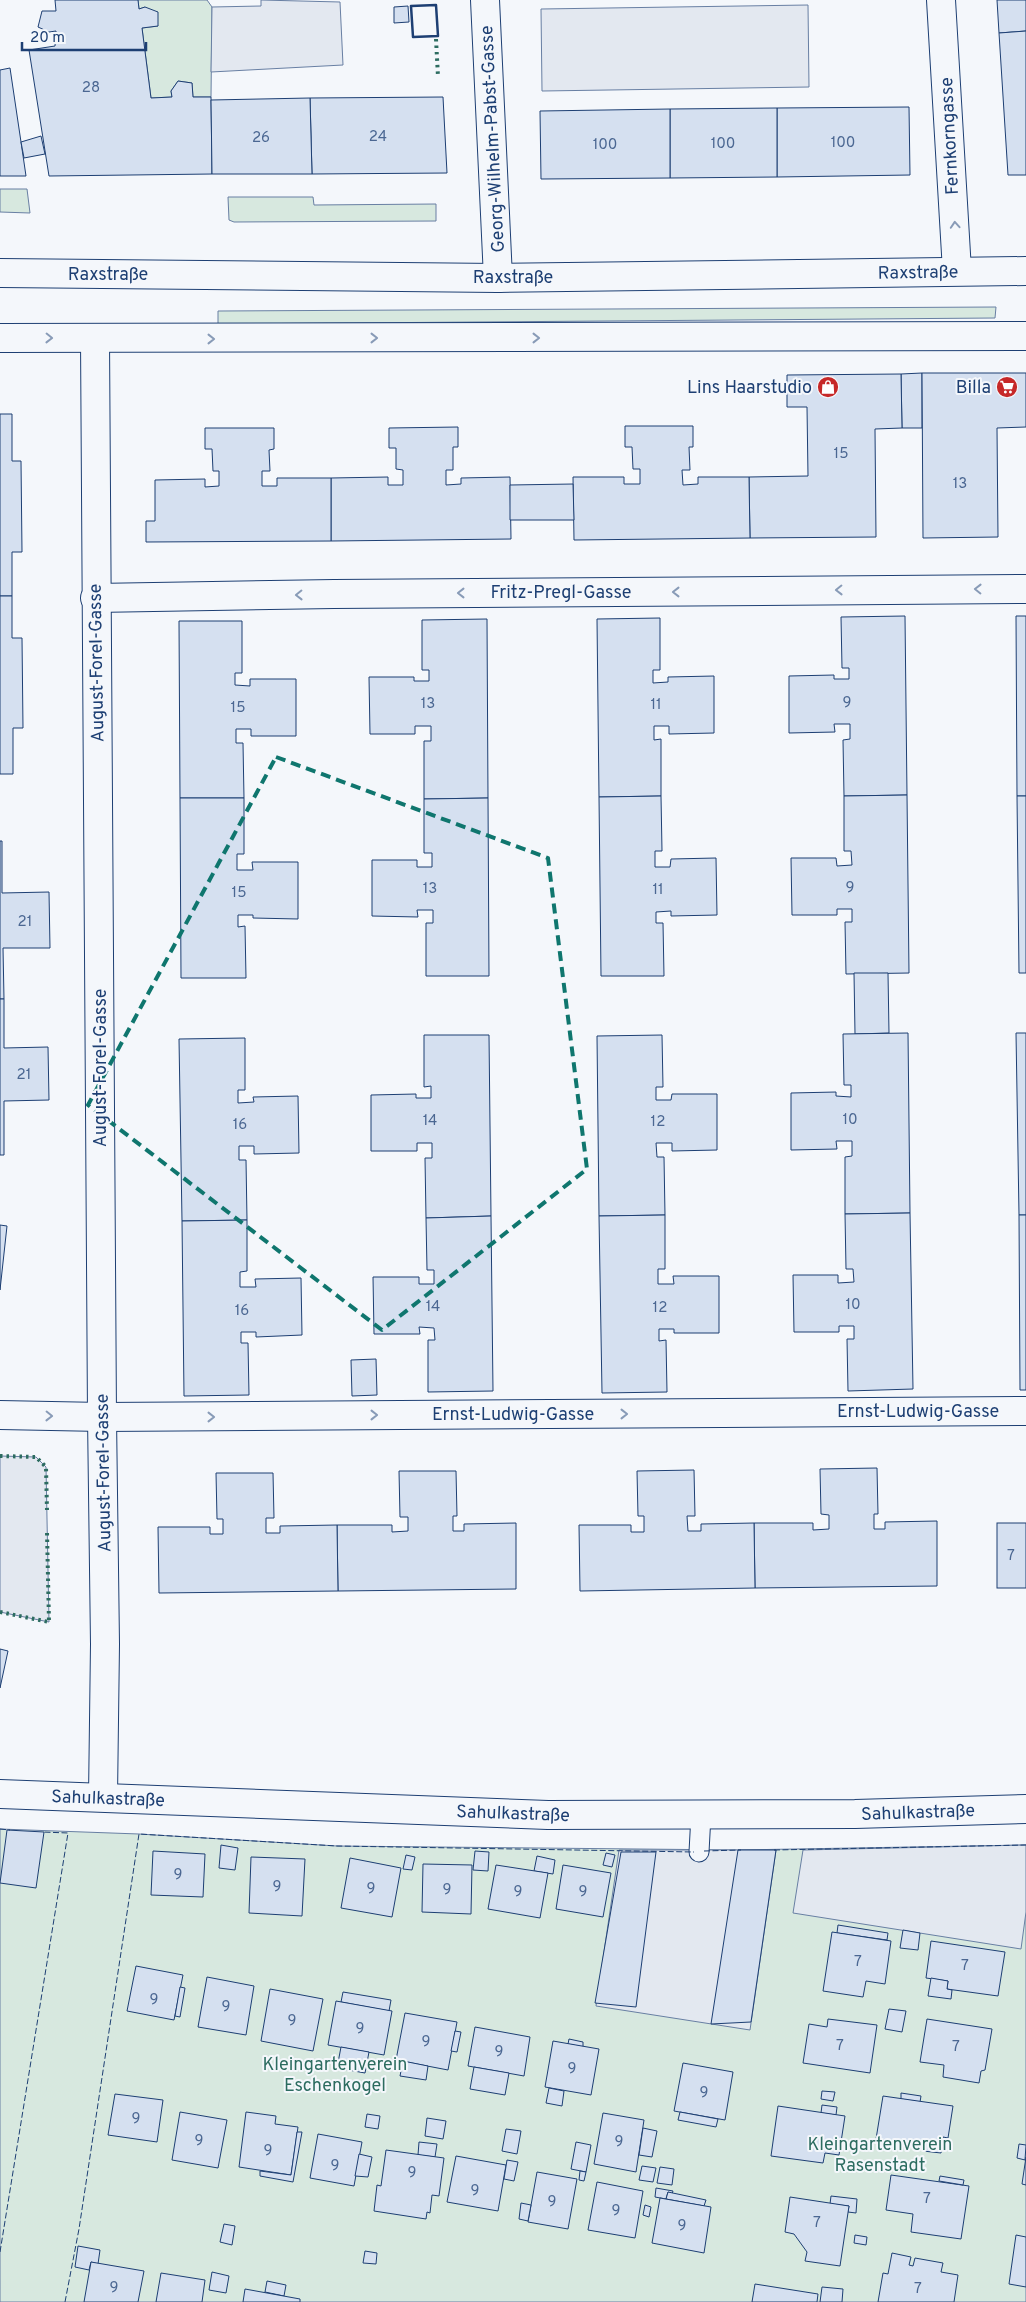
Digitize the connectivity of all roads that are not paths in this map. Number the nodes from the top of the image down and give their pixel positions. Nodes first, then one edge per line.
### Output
1 (485, 0) edge
2 (941, 0) edge
3 (957, 271) junction
4 (1026, 271) edge
5 (0, 273) edge
6 (498, 278) junction
7 (1026, 336) edge
8 (0, 338) edge
9 (95, 339) junction
10 (1026, 589) edge
11 (95, 598) junction
12 (1026, 1411) edge
13 (0, 1415) edge
14 (102, 1417) junction
15 (0, 1794) edge
16 (103, 1797) junction
17 (1026, 1809) edge
18 (701, 1815) junction
19 (699, 1852) dead end

1 - 6 street, Georg-Wilhelm-Pabst-Gasse
3 -> 2 street, Fernkorngasse
3 - 4 street, Raxstraße
3 - 6 street, Raxstraße
5 - 6 street, Raxstraße
9 -> 7 street
8 -> 9 street
9 - 11 street, August-Forel-Gasse
10 -> 11 street, Fritz-Pregl-Gasse
11 - 14 street, August-Forel-Gasse
14 -> 12 street, Ernst-Ludwig-Gasse
13 -> 14 street, Ernst-Ludwig-Gasse
14 - 16 street, August-Forel-Gasse
15 - 16 street, Sahulkastraße
16 - 18 street, Sahulkastraße
17 - 18 street, Sahulkastraße
18 - 19 lane

